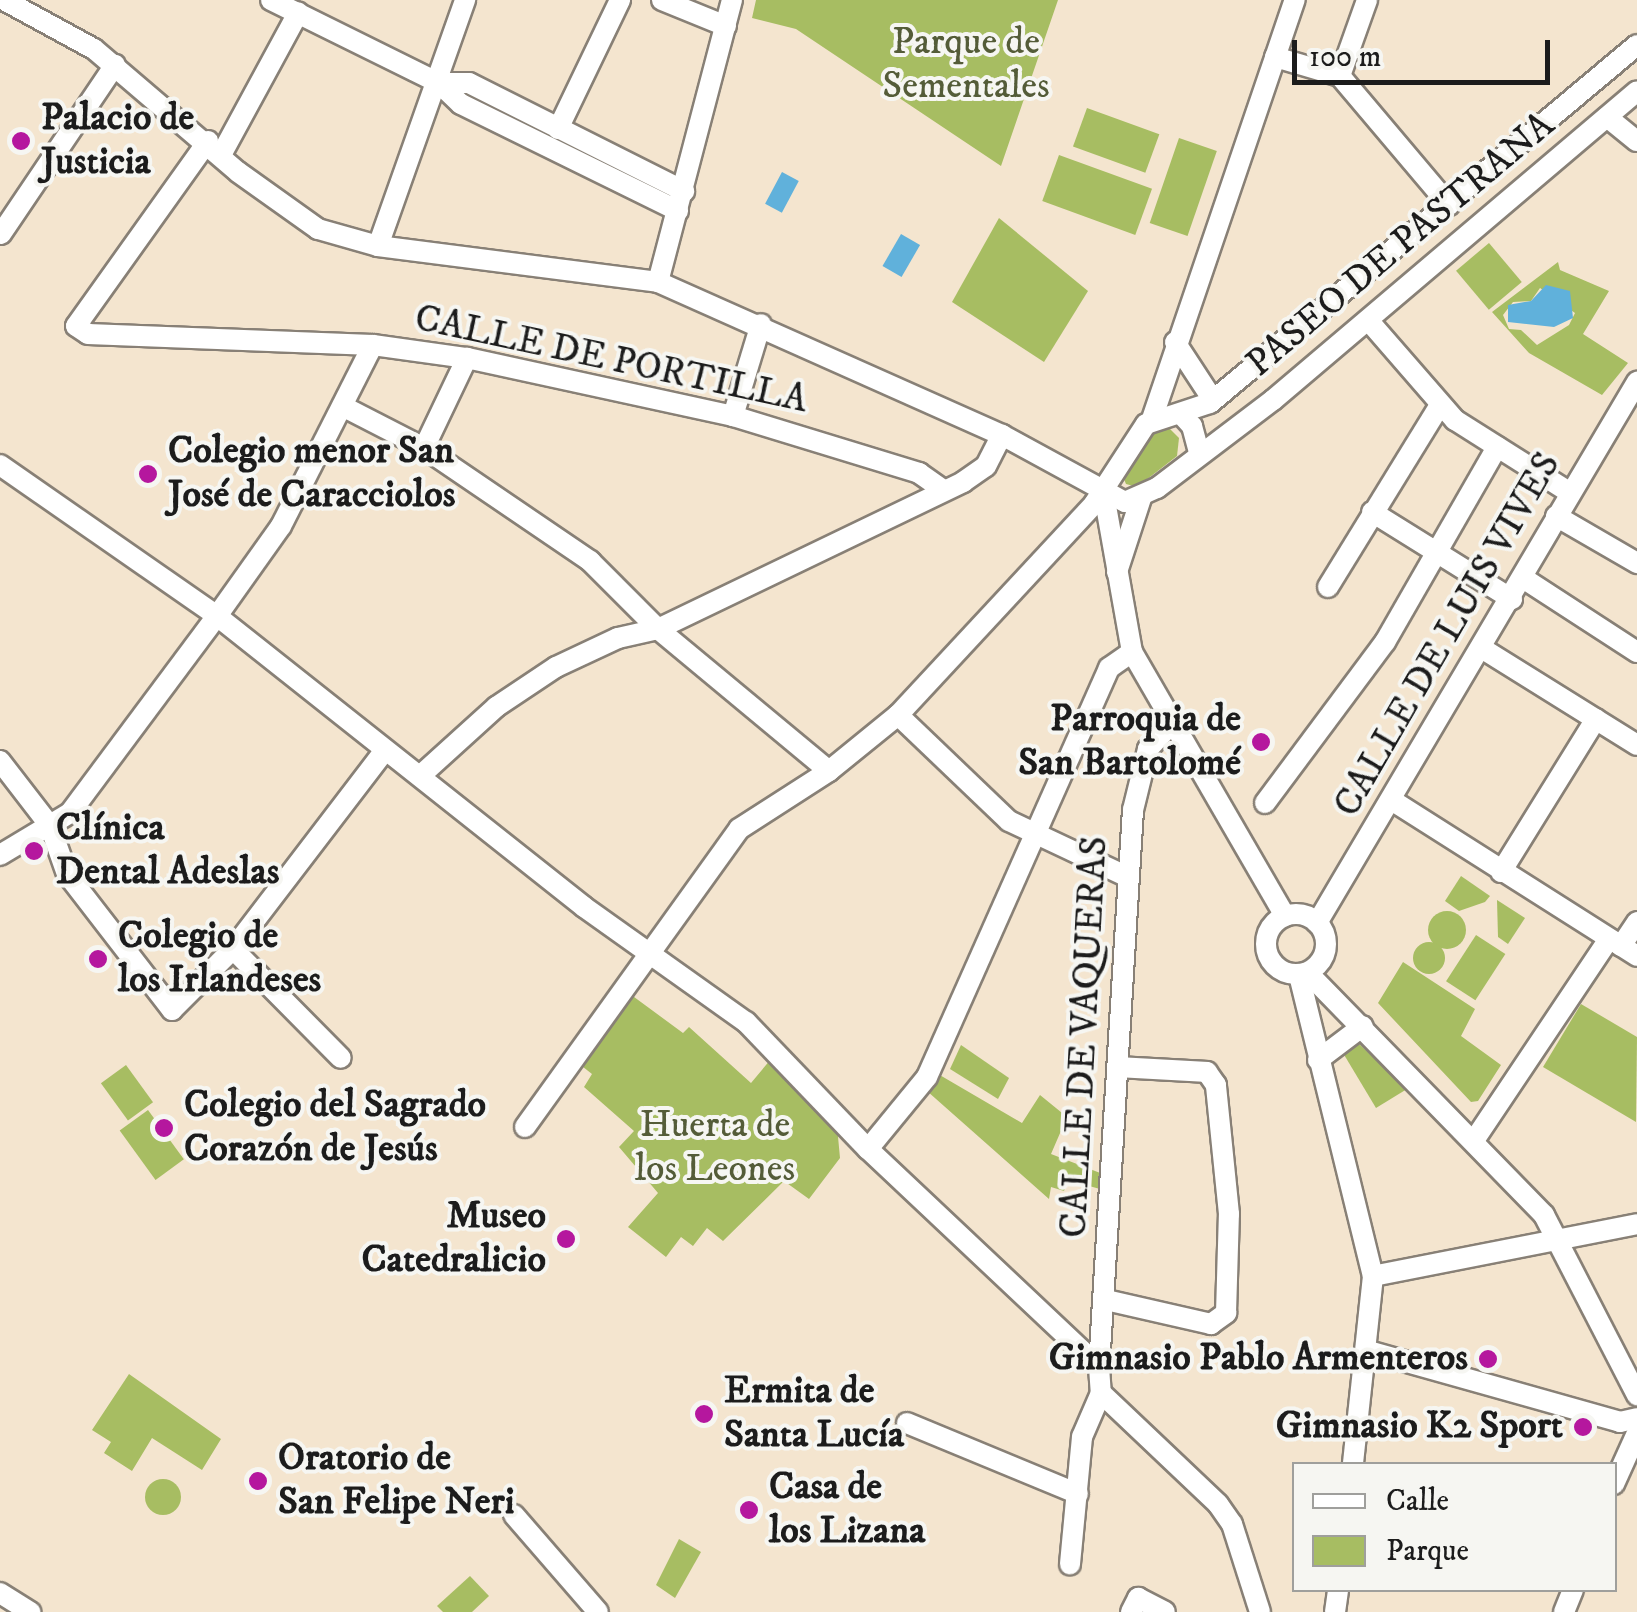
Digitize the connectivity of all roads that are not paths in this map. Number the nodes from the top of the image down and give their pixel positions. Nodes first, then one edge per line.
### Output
1 (4, 0) edge
2 (271, 0) edge
3 (465, 0) edge
4 (620, 0) edge
5 (662, 0) edge
6 (732, 0) edge
7 (1295, 0) edge
8 (1366, 0) edge
9 (298, 13) junction
10 (726, 26) junction
11 (1637, 45) edge
12 (1275, 57) junction
13 (115, 65) junction
14 (1340, 76) junction
15 (439, 83) junction
16 (1637, 91) edge
17 (1607, 116) junction
18 (558, 129) junction
19 (1637, 141) edge
20 (214, 148) junction
21 (681, 201) junction
22 (1449, 205) junction
23 (2, 234) edge
24 (378, 246) junction
25 (658, 282) junction
26 (1368, 320) junction
27 (761, 324) junction
28 (1176, 342) junction
29 (372, 345) junction
30 (467, 358) junction
31 (1637, 382) edge
32 (1213, 400) junction
33 (1440, 405) junction
34 (344, 407) junction
35 (1182, 415) junction
36 (733, 416) junction
37 (1152, 418) junction
38 (1002, 434) junction
39 (1496, 446) junction
40 (424, 448) junction
41 (1199, 454) junction
42 (0, 465) edge
43 (1102, 489) junction
44 (943, 490) junction
45 (1570, 492) junction
46 (1141, 498) junction
47 (1372, 512) junction
48 (1556, 516) junction
49 (1436, 553) junction
50 (1637, 563) edge
51 (1114, 578) junction
52 (1522, 578) junction
53 (1328, 588) dead end
54 (1512, 598) junction
55 (218, 616) junction
56 (658, 629) junction
57 (1483, 649) junction
58 (1132, 652) junction
59 (1637, 652) edge
60 (898, 714) junction
61 (1596, 719) junction
62 (1172, 723) junction
63 (1637, 745) edge
64 (385, 750) junction
65 (0, 762) edge
66 (829, 771) junction
67 (420, 776) junction
68 (1392, 801) junction
69 (1266, 803) dead end
70 (50, 826) junction
71 (1036, 835) junction
72 (0, 854) edge
73 (1501, 872) junction
74 (1126, 876) junction
75 (1286, 916) junction
76 (1318, 922) junction
77 (1637, 922) edge
78 (1622, 947) edge
79 (233, 950) junction
80 (648, 950) junction
81 (1303, 974) junction
82 (1363, 1026) junction
83 (340, 1058) dead end
84 (1318, 1060) junction
85 (1118, 1068) junction
86 (525, 1127) dead end
87 (1475, 1140) junction
88 (868, 1149) junction
89 (1637, 1224) edge
90 (1561, 1238) junction
91 (1373, 1276) junction
92 (1106, 1300) junction
93 (1368, 1351) junction
94 (1098, 1366) junction
95 (1101, 1393) junction
96 (1637, 1395) edge
97 (1637, 1418) edge
98 (907, 1422) dead end
99 (1637, 1433) edge
100 (1353, 1462) edge
101 (1617, 1477) edge
102 (1078, 1494) junction
103 (514, 1515) dead end
104 (1070, 1564) dead end
105 (0, 1592) edge
106 (1134, 1605) edge
107 (30, 1612) edge
108 (598, 1612) edge
109 (1165, 1612) edge
110 (1260, 1612) edge

1 - 13 street
2 - 9 street
3 - 15 street
4 - 18 street
5 - 10 street
6 - 10 street
7 - 12 street
8 - 14 street
9 - 15 street
9 - 20 street
10 - 21 street
11 - 22 street, PASEO DE PASTRANA
12 - 14 street
12 - 28 street
13 - 20 street
13 - 23 street
14 - 22 street
15 - 18 street
15 - 21 street
15 - 24 street
16 - 17 street, PASEO DE PASTRANA
17 - 19 street
17 - 26 street, PASEO DE PASTRANA
18 - 21 street
20 - 24 street
20 - 29 street, CALLE DE PORTILLA
21 - 25 street
22 - 32 street, PASEO DE PASTRANA
24 - 25 street
25 - 27 street
26 - 33 street
26 - 41 street, PASEO DE PASTRANA
27 - 36 street
27 - 38 street
28 - 32 street
28 - 37 street
29 - 30 street, CALLE DE PORTILLA
29 - 34 street
30 - 36 street, CALLE DE PORTILLA
30 - 40 street
31 - 45 street, CALLE DE LUIS VIVES
32 - 35 street, PASEO DE PASTRANA
33 - 39 street
33 - 47 street
34 - 40 street
34 - 55 street
35 - 37 street
35 - 41 street
36 - 44 street, CALLE DE PORTILLA
37 - 43 street
38 - 43 street
38 - 44 street
39 - 45 street
39 - 49 street
40 - 56 street
41 - 46 street, PASEO DE PASTRANA
42 - 55 street
43 - 46 street
43 - 51 street
43 - 60 street
44 - 56 street
45 - 48 street, CALLE DE LUIS VIVES
46 - 51 street
47 - 49 street
47 - 53 street
48 - 50 street
48 - 52 street, CALLE DE LUIS VIVES
49 - 54 street
49 - 69 street
51 - 58 street
52 - 54 street, CALLE DE LUIS VIVES
52 - 59 street
54 - 57 street, CALLE DE LUIS VIVES
55 - 64 street
55 - 70 street
56 - 66 street
56 - 67 street
57 - 61 street
57 - 68 street, CALLE DE LUIS VIVES
58 - 62 street
58 - 71 street
60 - 66 street
60 - 71 street
61 - 63 street
61 - 73 street
62 - 74 street, CALLE DE VAQUERAS
62 - 75 street
64 - 67 street
64 - 79 street
65 - 70 street
66 - 80 street
67 - 80 street
68 - 73 street
68 - 76 street, CALLE DE LUIS VIVES
70 - 72 street
70 - 79 street
71 - 74 street
71 - 88 street
73 - 78 street
74 - 85 street, CALLE DE VAQUERAS
75 - 76 street
75 - 81 street
76 - 81 street
77 - 78 street
78 - 87 street
79 - 83 street
80 - 86 street
80 - 88 street
81 - 82 street
81 - 84 street
82 - 84 street
82 - 87 street
84 - 91 street
85 - 92 street, CALLE DE VAQUERAS
85 - 92 street
87 - 90 street
88 - 94 street
89 - 90 street
90 - 91 street
90 - 96 street
91 - 93 street
92 - 94 street, CALLE DE VAQUERAS
93 - 97 street
93 - 100 street
94 - 95 street, CALLE DE VAQUERAS
95 - 102 street
95 - 110 street
98 - 102 street
99 - 101 street
102 - 104 street
103 - 108 street
105 - 107 street
106 - 109 street

